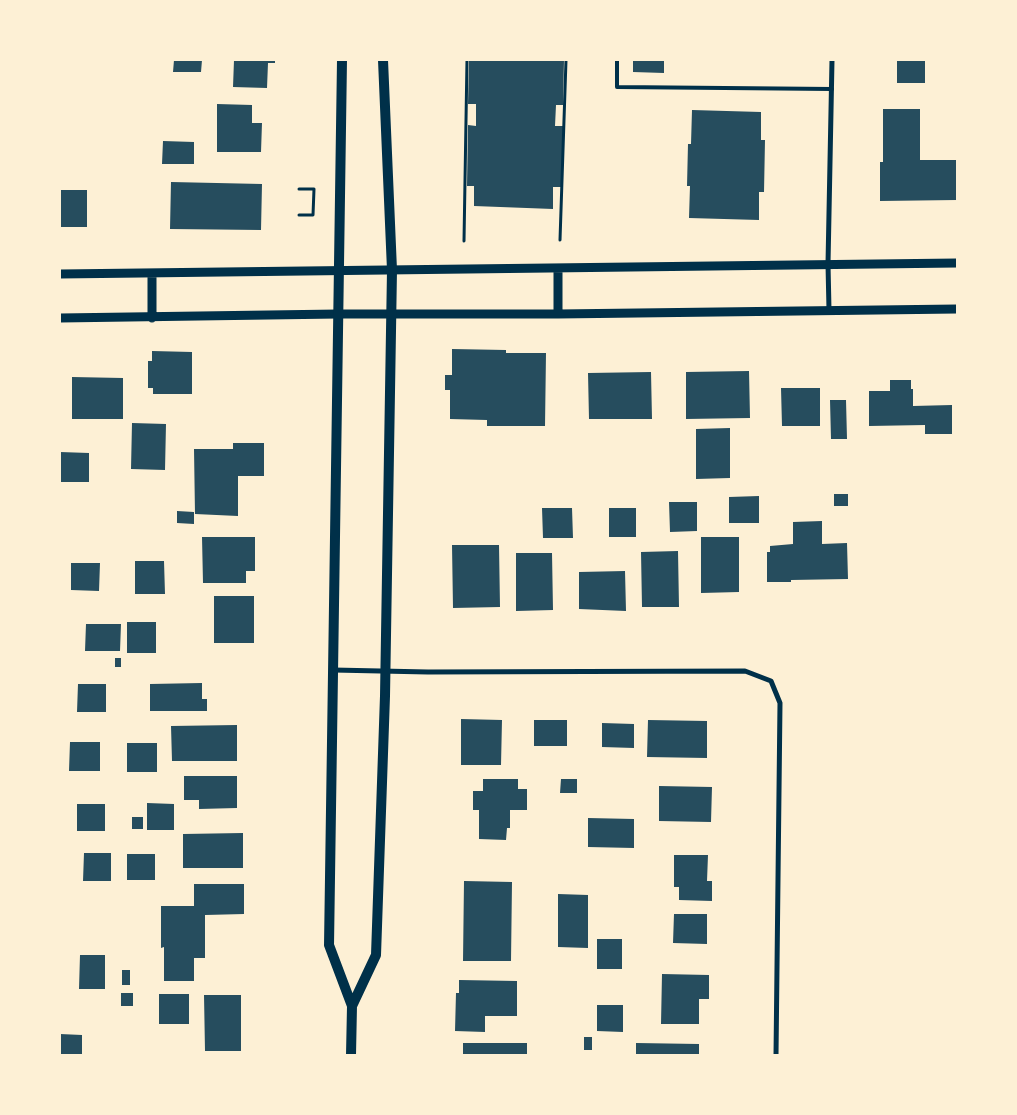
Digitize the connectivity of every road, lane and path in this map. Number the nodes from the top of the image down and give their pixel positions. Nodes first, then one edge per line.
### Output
1 (342, 60) edge
2 (383, 60) edge
3 (467, 60) edge
4 (566, 60) edge
5 (617, 60) edge
6 (832, 60) edge
7 (832, 89) junction
8 (300, 189) dead end
9 (299, 215) dead end
10 (560, 240) dead end
11 (464, 241) dead end
12 (828, 264) junction
13 (957, 264) edge
14 (558, 269) junction
15 (339, 270) junction
16 (392, 270) junction
17 (152, 273) junction
18 (60, 274) edge
19 (957, 309) edge
20 (829, 310) junction
21 (338, 314) junction
22 (391, 314) junction
23 (558, 314) junction
24 (60, 318) edge
25 (152, 318) junction
26 (332, 670) junction
27 (386, 671) junction
28 (352, 1006) junction
29 (351, 1055) edge
30 (776, 1055) edge

1 - 15 main road
2 - 16 main road
3 - 11 path
4 - 10 path
5 - 7 lane
6 - 7 street
7 - 12 street
8 - 9 path
12 - 13 street
12 - 14 street
12 - 20 street
14 - 16 street
14 - 23 street
15 - 16 street
15 - 17 street
15 - 21 main road
16 - 22 main road
17 - 18 street
17 - 25 street
19 - 20 street
20 - 23 street
21 - 22 street
21 - 25 street
21 - 26 main road
22 - 23 street
22 - 27 main road
24 - 25 street
26 - 27 street
26 - 28 main road
27 - 28 main road
27 - 30 street
28 - 29 main road

